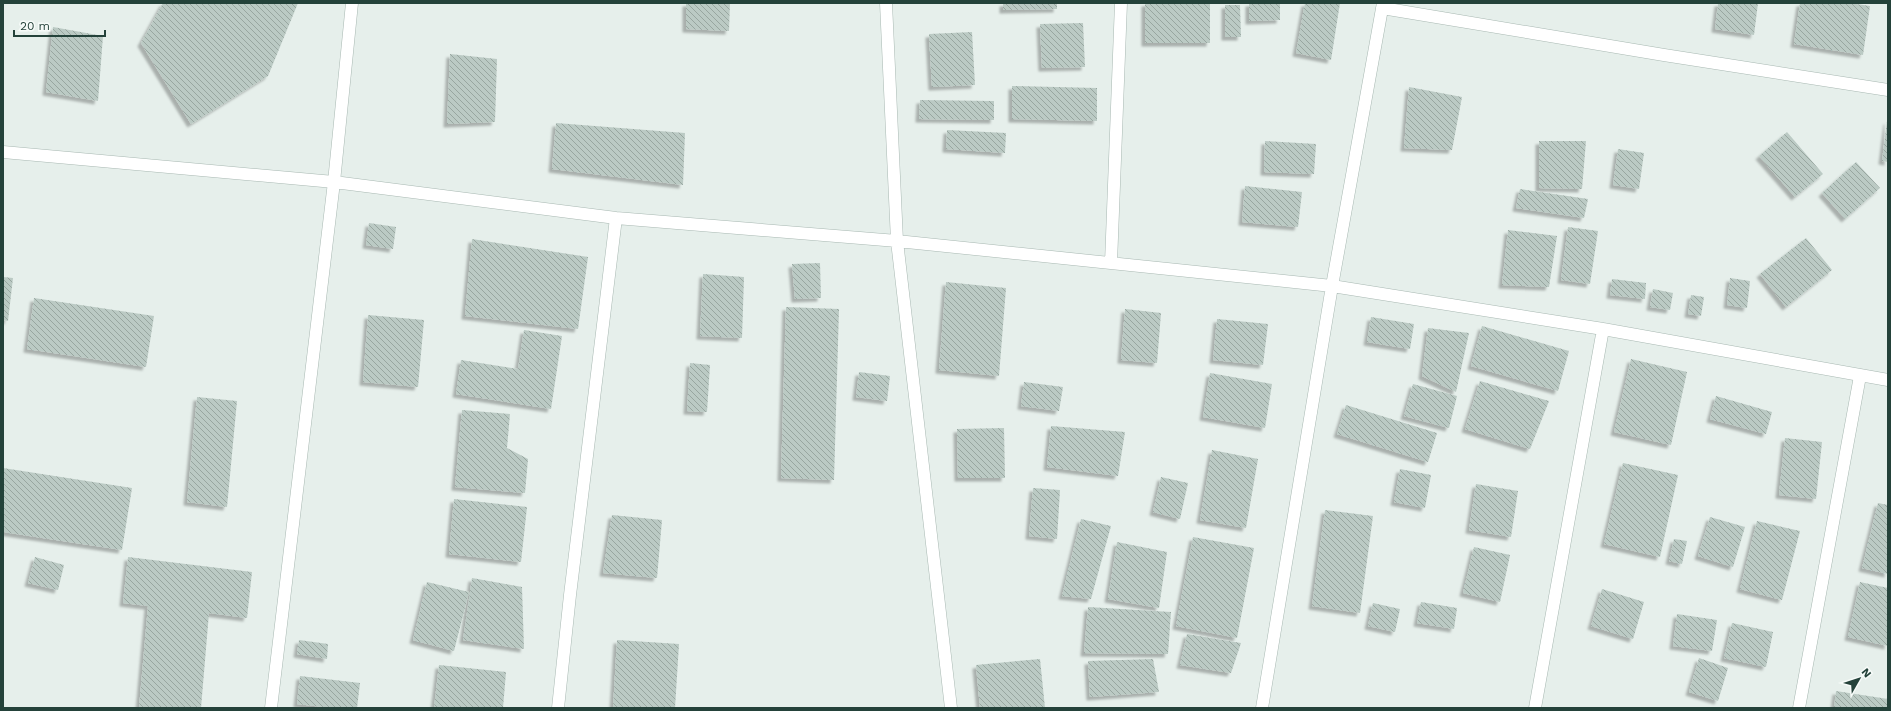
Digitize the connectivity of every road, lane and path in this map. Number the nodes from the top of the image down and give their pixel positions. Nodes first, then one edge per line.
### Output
1 (352, 3) edge
2 (886, 3) edge
3 (1121, 3) edge
4 (1382, 5) edge
5 (1888, 90) edge
6 (3, 152) edge
7 (334, 182) junction
8 (616, 218) junction
9 (897, 241) junction
10 (1112, 263) junction
11 (1332, 286) junction
12 (1603, 329) junction
13 (1860, 376) junction
14 (1888, 380) edge
15 (271, 708) edge
16 (558, 708) edge
17 (951, 708) edge
18 (1262, 708) edge
19 (1535, 708) edge
20 (1800, 708) edge

1 - 7 street
2 - 9 street
3 - 10 street
4 - 5 street
4 - 11 street
6 - 7 street
7 - 8 street
7 - 15 street
8 - 9 street
8 - 16 street
9 - 10 street
9 - 17 street
10 - 11 street
11 - 12 street
11 - 18 street
12 - 13 street
12 - 19 street
13 - 14 street
13 - 20 street

